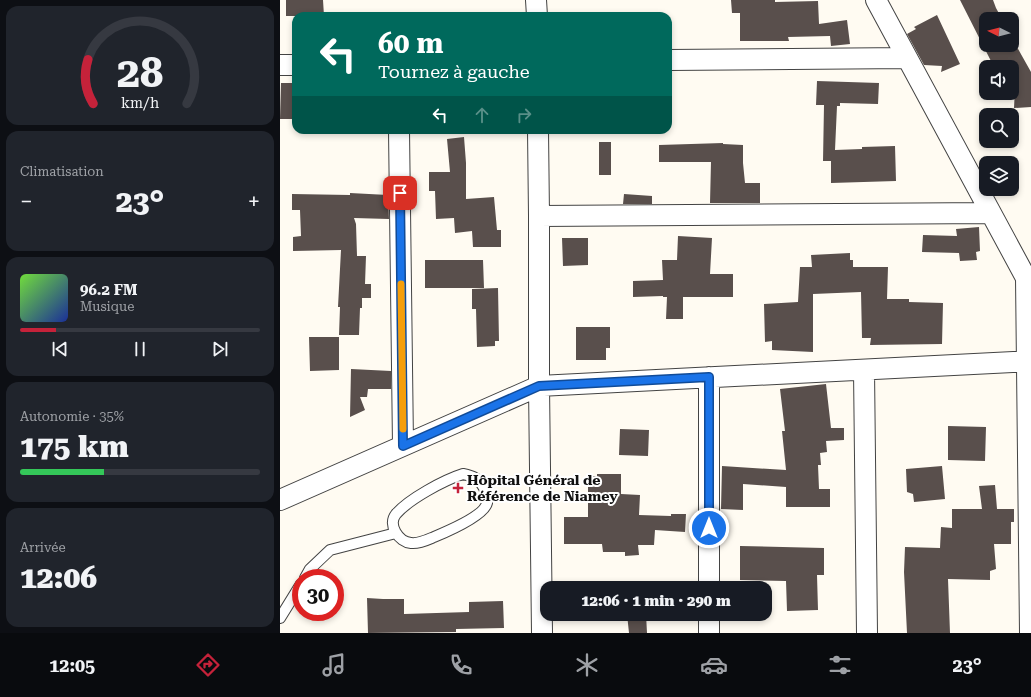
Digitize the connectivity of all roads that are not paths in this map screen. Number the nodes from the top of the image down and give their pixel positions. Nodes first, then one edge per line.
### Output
1 (536, 0) edge
2 (876, 0) edge
3 (536, 12) edge
4 (907, 58) junction
5 (672, 60) edge
6 (280, 65) edge
7 (292, 65) edge
8 (399, 134) edge
9 (538, 134) edge
10 (991, 213) junction
11 (539, 216) junction
12 (1029, 361) edge
13 (864, 370) junction
14 (709, 377) junction
15 (539, 386) junction
16 (403, 446) junction
17 (280, 500) edge
18 (396, 533) junction
19 (310, 569) edge
20 (709, 581) edge
21 (292, 599) edge
22 (280, 618) edge
23 (709, 621) edge
24 (542, 633) edge
25 (709, 633) edge
26 (867, 633) edge
27 (1030, 633) edge

1 - 3 street
2 - 4 street
4 - 5 street
4 - 10 street
6 - 7 street
8 - 16 street
9 - 11 street
10 - 11 street
10 - 12 street
11 - 15 street
12 - 13 street
12 - 27 street
13 - 14 street
13 - 26 street
14 - 15 street
14 - 20 street
15 - 16 street
15 - 24 street
16 - 17 street
18 - 18 lane
18 - 19 lane
21 - 22 lane
23 - 25 street

